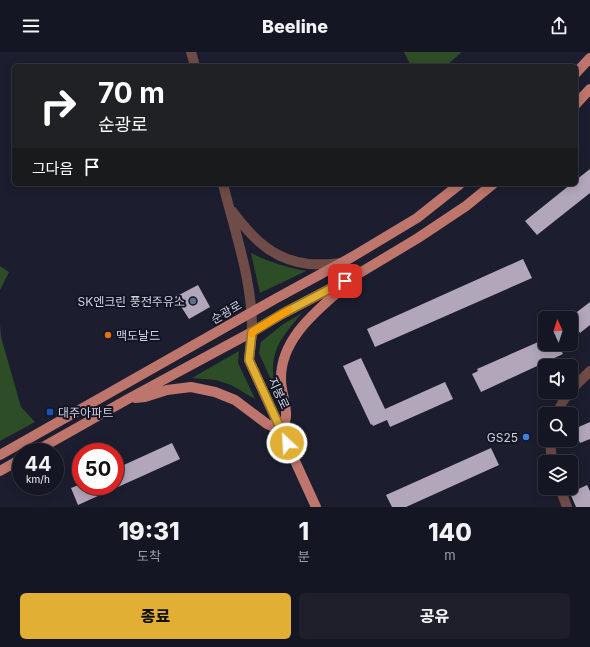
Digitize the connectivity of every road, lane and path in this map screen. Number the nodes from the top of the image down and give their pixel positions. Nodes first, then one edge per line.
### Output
1 (191, 52) edge
2 (590, 58) edge
3 (194, 64) edge
4 (578, 71) edge
5 (590, 89) edge
6 (578, 102) edge
7 (224, 186) edge
8 (457, 186) edge
9 (491, 186) edge
10 (229, 208) junction
11 (341, 264) junction
12 (358, 274) junction
13 (252, 312) junction
14 (252, 332) junction
15 (590, 370) edge
16 (578, 383) edge
17 (128, 399) junction
18 (282, 431) junction
19 (50, 443) edge
20 (0, 455) edge
21 (12, 464) edge
22 (0, 471) edge
23 (563, 495) edge
24 (316, 507) edge
25 (567, 507) edge

1 - 3 street
2 - 4 main road
5 - 6 main road
7 - 10 street
8 - 11 main road, 순광로
9 - 12 main road
10 - 11 street
10 - 13 street
11 - 13 main road, 순광로
12 - 14 main road
12 - 18 main road
13 - 14 street
13 - 20 main road, 순광로
14 - 17 main road
14 - 18 main road, 지봉로
15 - 16 street
17 - 18 main road
17 - 19 main road
18 - 24 main road, 지봉로
21 - 22 main road
23 - 25 street

